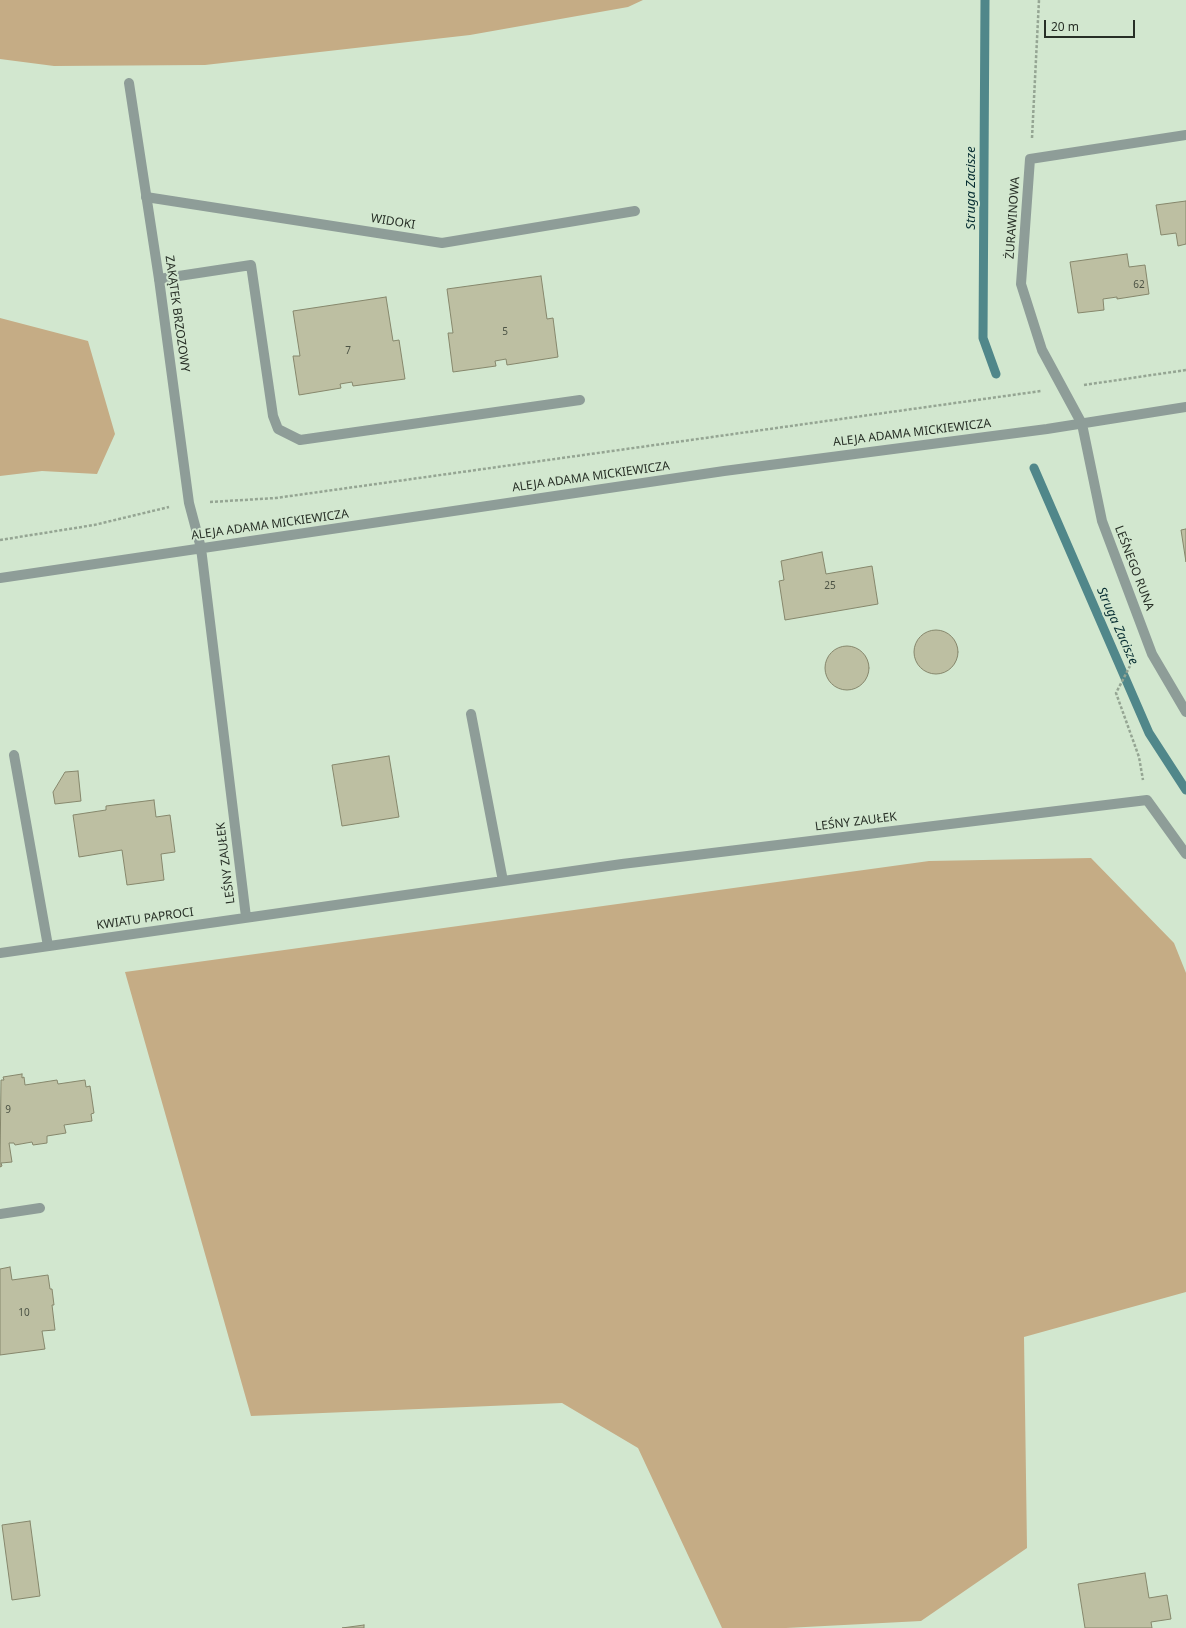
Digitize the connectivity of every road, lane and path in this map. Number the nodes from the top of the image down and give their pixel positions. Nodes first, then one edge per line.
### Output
1 (1039, 0) edge
2 (129, 83) dead end
3 (1186, 135) edge
4 (1030, 159) junction
5 (146, 197) junction
6 (635, 211) dead end
7 (159, 279) junction
8 (1186, 370) edge
9 (1062, 388) junction
10 (580, 400) dead end
11 (1186, 408) edge
12 (1082, 424) junction
13 (189, 503) junction
14 (0, 540) edge
15 (201, 548) junction
16 (0, 578) edge
17 (1152, 654) junction
18 (1186, 712) edge
19 (471, 714) dead end
20 (14, 754) dead end
21 (1147, 800) junction
22 (1186, 854) edge
23 (503, 881) junction
24 (246, 917) junction
25 (48, 946) junction
26 (0, 953) edge
27 (40, 1208) dead end
28 (0, 1214) edge

1 - 4 path
2 - 5 street, ZAKĄTEK BRZOZOWY
3 - 4 street
4 - 9 street, ŻURAWINOWA
5 - 6 street, WIDOKI
5 - 7 street, ZAKĄTEK BRZOZOWY
7 - 10 street
7 - 13 street, ZAKĄTEK BRZOZOWY
8 - 9 path
9 - 12 street, ŻURAWINOWA
9 - 13 path
11 - 12 street, ALEJA ADAMA MICKIEWICZA
12 - 15 street, ALEJA ADAMA MICKIEWICZA
12 - 17 street, LEŚNEGO RUNA
13 - 14 path
13 - 15 street, ZAKĄTEK BRZOZOWY
15 - 16 street, ALEJA ADAMA MICKIEWICZA
15 - 24 street, LEŚNY ZAUŁEK
17 - 18 street, LEŚNEGO RUNA
17 - 21 path
19 - 23 street
20 - 25 street
21 - 22 street
21 - 23 street, LEŚNY ZAUŁEK
23 - 24 street, LEŚNY ZAUŁEK
24 - 25 street, KWIATU PAPROCI
25 - 26 street, KWIATU PAPROCI
27 - 28 street

